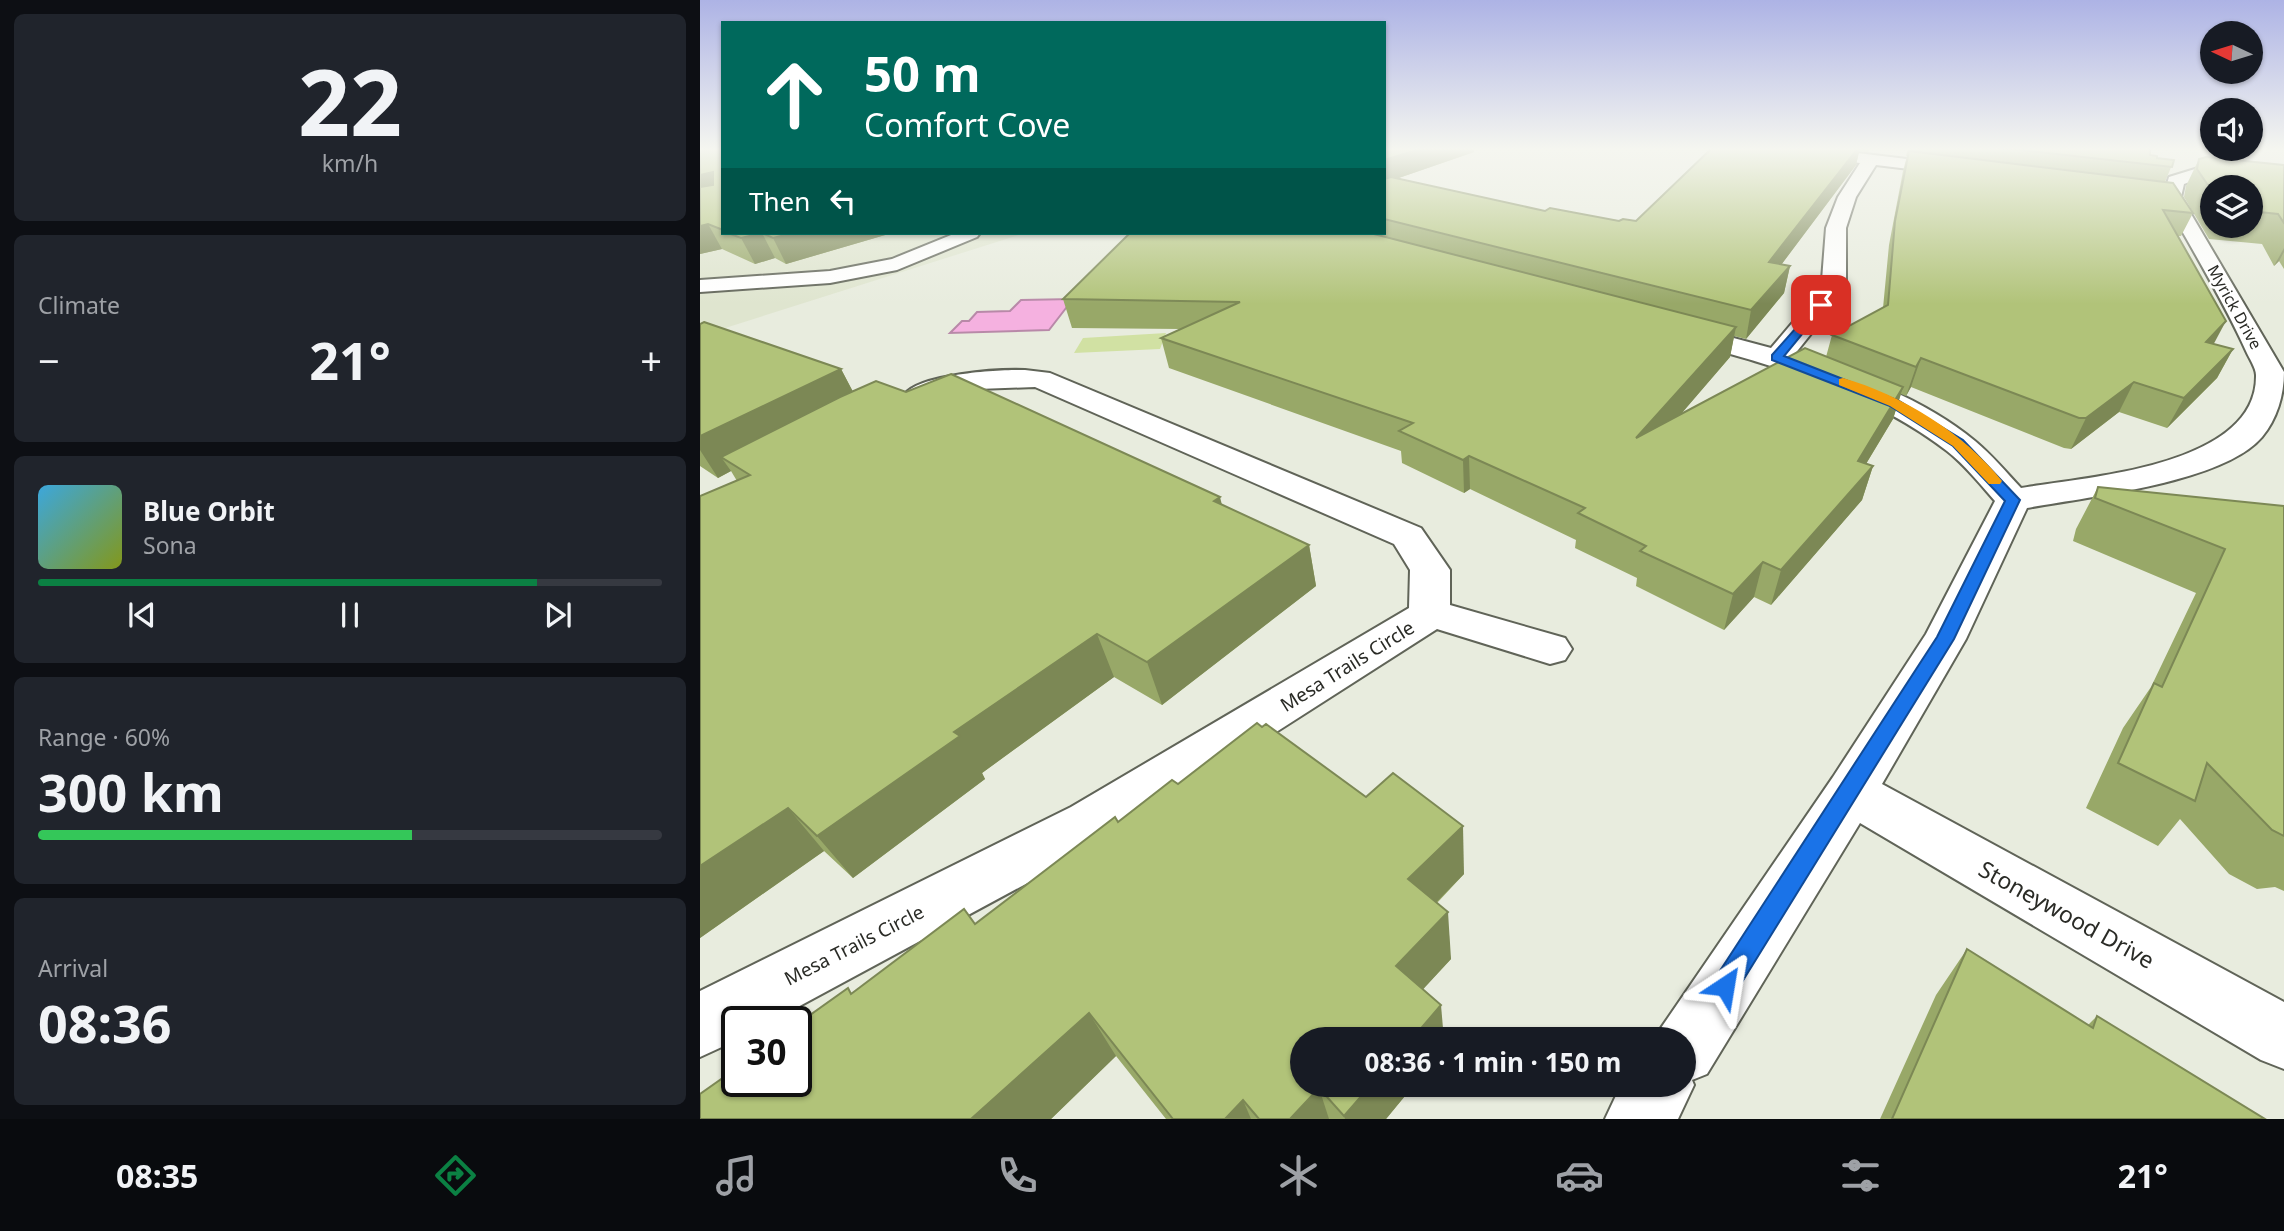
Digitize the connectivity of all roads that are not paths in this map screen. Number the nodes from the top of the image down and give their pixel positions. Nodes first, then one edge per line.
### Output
1 (1846, 200) edge
2 (2168, 200) edge
3 (966, 235) edge
4 (700, 285) edge
5 (1658, 326) edge
6 (1776, 358) junction
7 (880, 411) edge
8 (2012, 500) junction
9 (1430, 613) junction
10 (1550, 649) dead end
11 (1851, 792) junction
12 (700, 1025) edge
13 (1696, 1032) edge
14 (2284, 1037) edge
15 (1653, 1097) edge
16 (1639, 1119) edge

1 - 6 street
2 - 8 street, Myrick Drive
3 - 4 lane
5 - 6 street
6 - 8 street
7 - 9 street, Mesa Trails Circle
8 - 11 street
9 - 10 street
9 - 12 street, Mesa Trails Circle
11 - 13 street
11 - 14 street, Stoneywood Drive
15 - 16 street

